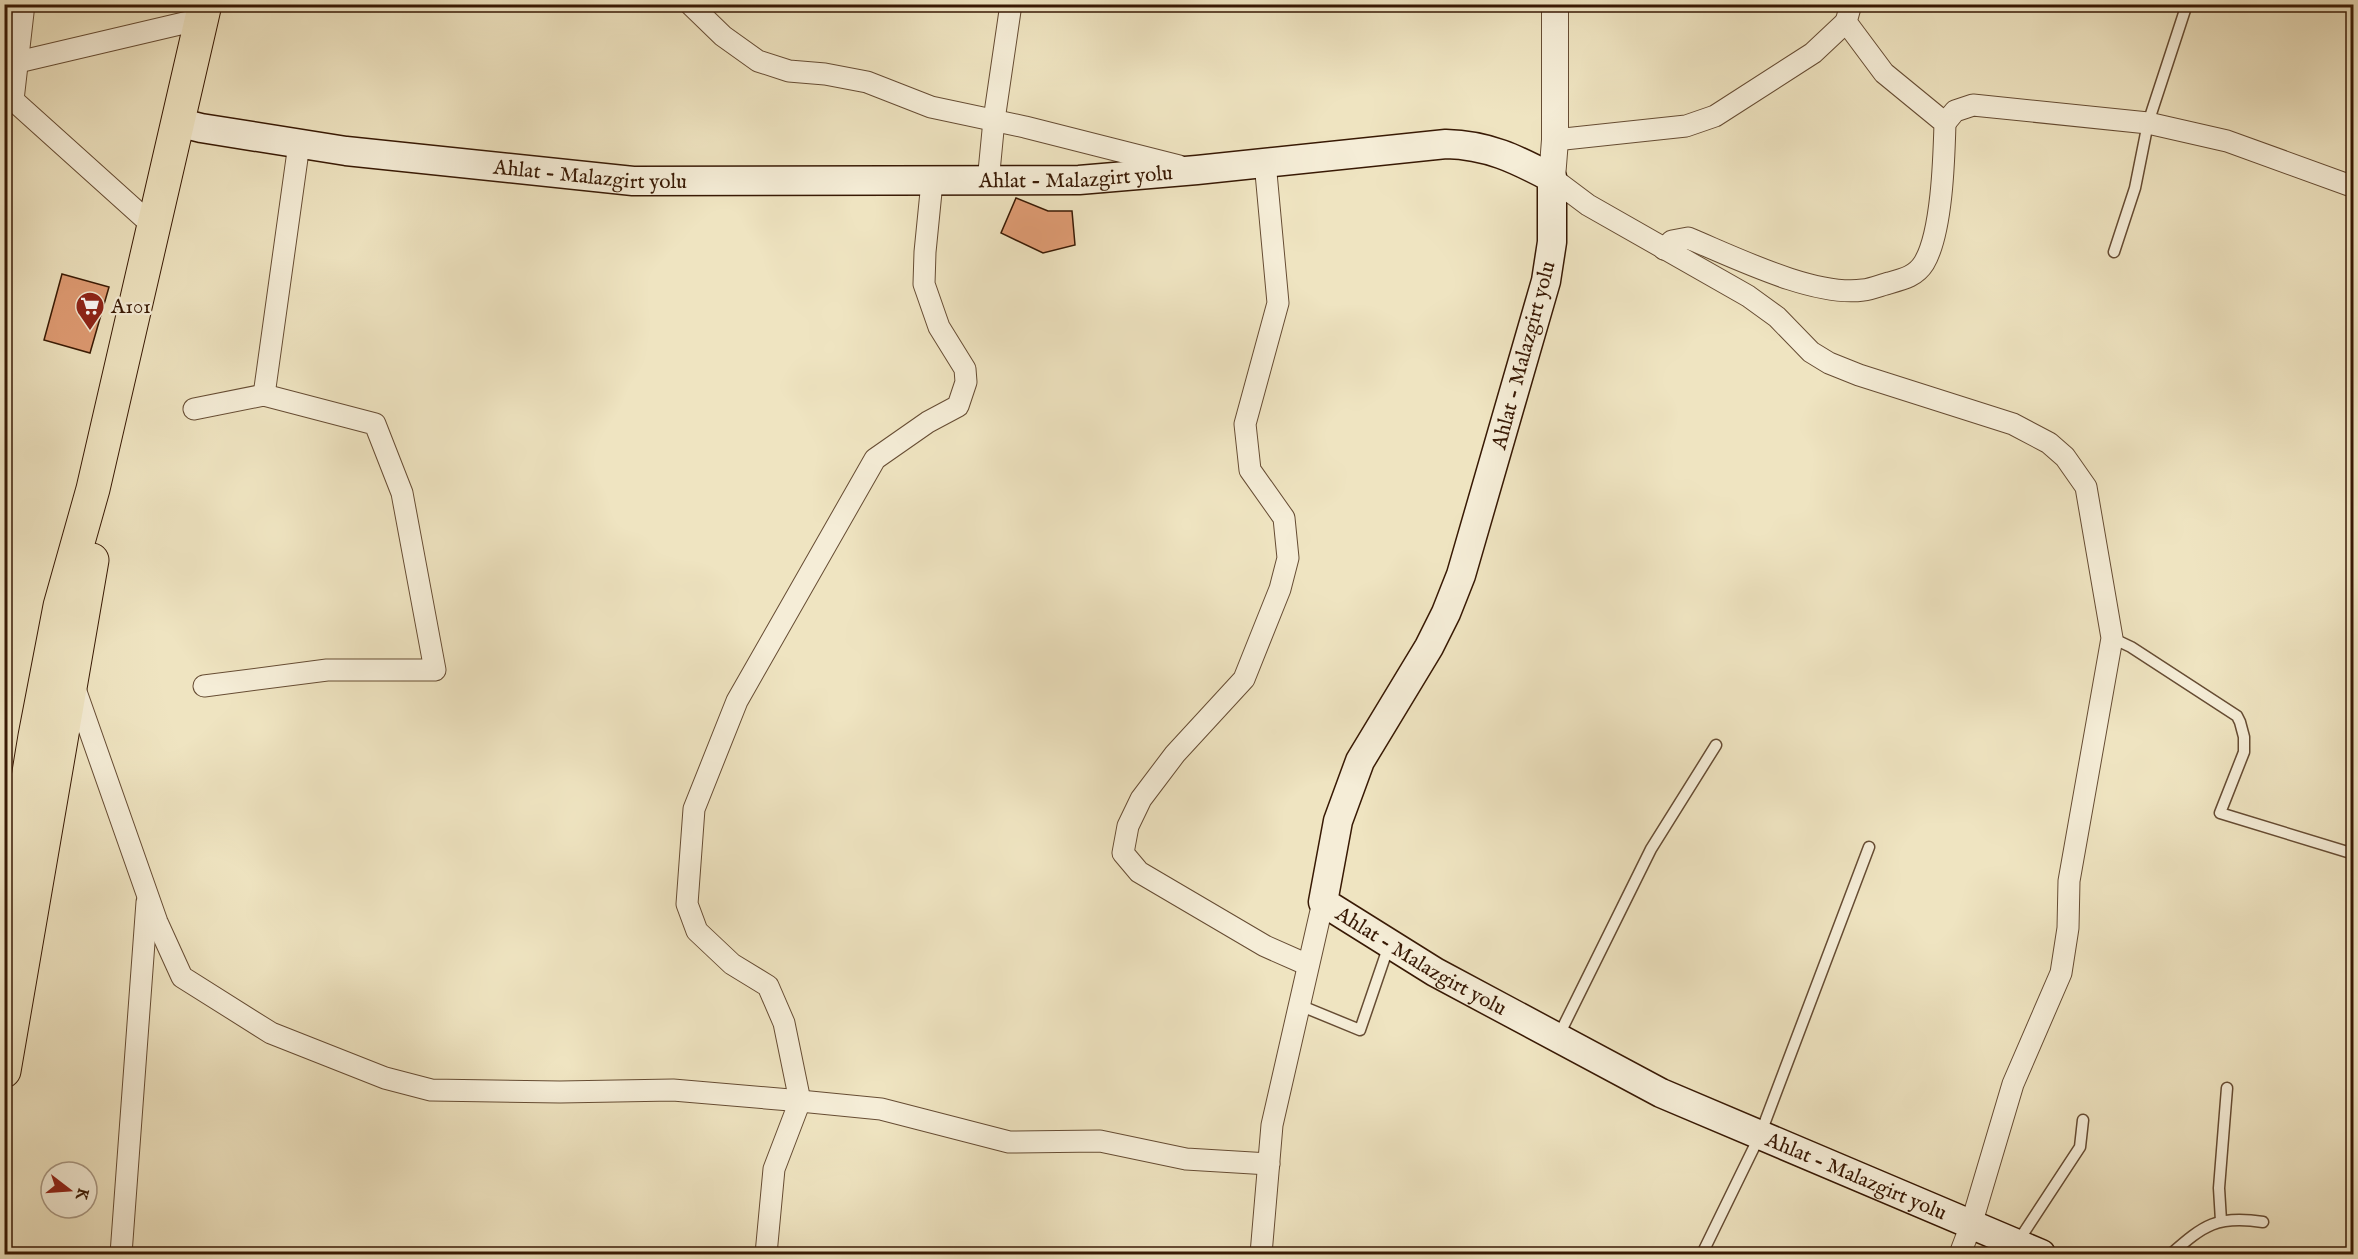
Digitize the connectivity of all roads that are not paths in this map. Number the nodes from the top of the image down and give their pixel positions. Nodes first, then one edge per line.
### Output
1 (24, 4) edge
2 (690, 4) edge
3 (1011, 4) edge
4 (1555, 4) edge
5 (2187, 4) edge
6 (203, 12) edge
7 (1849, 13) edge
8 (13, 75) edge
9 (994, 120) junction
10 (177, 122) junction
11 (1945, 123) junction
12 (2148, 123) junction
13 (1555, 140) junction
14 (299, 144) junction
15 (1265, 162) junction
16 (1197, 170) junction
17 (1552, 178) junction
18 (932, 182) junction
19 (988, 182) junction
20 (2354, 187) edge
21 (153, 226) junction
22 (1664, 249) junction
23 (2114, 252) dead end
24 (264, 395) junction
25 (194, 409) dead end
26 (2112, 638) junction
27 (60, 669) junction
28 (204, 686) dead end
29 (1716, 745) dead end
30 (1869, 847) dead end
31 (2354, 854) edge
32 (147, 895) junction
33 (1323, 902) junction
34 (4, 923) edge
35 (1389, 945) junction
36 (1308, 965) junction
37 (1299, 1005) junction
38 (1558, 1038) junction
39 (4, 1071) edge
40 (2228, 1088) dead end
41 (800, 1101) junction
42 (2083, 1120) dead end
43 (1760, 1135) junction
44 (1269, 1164) junction
45 (2221, 1221) junction
46 (2263, 1222) dead end
47 (1971, 1225) junction
48 (2029, 1249) edge
49 (122, 1254) edge
50 (766, 1254) edge
51 (1261, 1254) edge
52 (1702, 1254) edge
53 (1960, 1254) edge
54 (2171, 1254) edge

1 - 8 street
2 - 9 street
3 - 9 street
4 - 13 street
5 - 12 lane
6 - 8 street
6 - 10 main road
7 - 11 street
7 - 13 street
8 - 21 street
9 - 16 street
9 - 19 street
10 - 14 main road, Ahlat - Malazgirt yolu
10 - 21 main road
11 - 12 street
11 - 22 street
12 - 20 street
12 - 23 lane
13 - 17 street
14 - 18 main road, Ahlat - Malazgirt yolu
14 - 24 street
15 - 16 main road, Ahlat - Malazgirt yolu
15 - 17 main road, Ahlat - Malazgirt yolu
15 - 36 street
16 - 19 main road, Ahlat - Malazgirt yolu
17 - 22 street
17 - 33 main road, Ahlat - Malazgirt yolu
18 - 19 main road, Ahlat - Malazgirt yolu
18 - 41 street
21 - 27 main road
22 - 26 street
24 - 25 street
24 - 28 street
26 - 31 lane
26 - 47 street
27 - 32 street
27 - 34 main road
27 - 39 main road
29 - 38 lane
30 - 43 lane
32 - 41 street
32 - 49 street
33 - 35 main road, Ahlat - Malazgirt yolu
33 - 36 street
35 - 37 lane
35 - 38 main road, Ahlat - Malazgirt yolu
36 - 37 street
37 - 44 street
38 - 43 main road, Ahlat - Malazgirt yolu
40 - 45 lane
41 - 44 street
41 - 50 street
42 - 48 lane
43 - 47 main road, Ahlat - Malazgirt yolu
43 - 52 lane
44 - 51 street
45 - 46 lane
45 - 54 lane
47 - 48 main road, Ahlat - Malazgirt yolu
47 - 53 street

